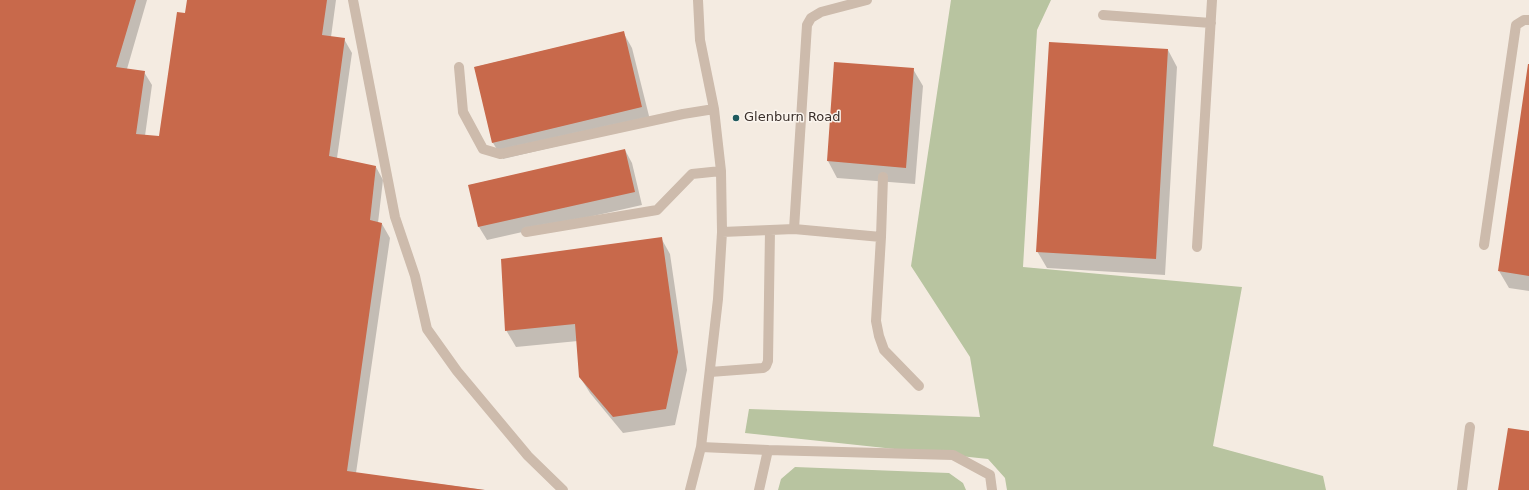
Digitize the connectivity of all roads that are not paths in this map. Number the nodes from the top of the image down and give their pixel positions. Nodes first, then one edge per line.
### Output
1 (353, 0) edge
2 (698, 0) edge
3 (867, 0) edge
4 (1212, 0) edge
5 (1103, 15) dead end
6 (1529, 20) edge
7 (1210, 24) junction
8 (459, 67) dead end
9 (714, 109) junction
10 (721, 171) junction
11 (883, 177) dead end
12 (770, 230) junction
13 (794, 230) junction
14 (526, 232) dead end
15 (722, 232) junction
16 (880, 237) junction
17 (1484, 245) dead end
18 (1197, 247) dead end
19 (710, 372) junction
20 (919, 386) dead end
21 (1470, 427) dead end
22 (701, 447) junction
23 (768, 450) junction
24 (563, 490) edge
25 (690, 490) edge
26 (759, 490) edge
27 (992, 490) edge
28 (1462, 490) edge

1 - 24 street
2 - 9 street
3 - 13 street
4 - 7 street
5 - 7 street
6 - 17 street
7 - 18 street
8 - 9 street
9 - 10 street
10 - 14 street
10 - 15 street
11 - 16 street
12 - 13 street
12 - 15 street
12 - 19 street
13 - 16 street
15 - 19 street
16 - 20 street
19 - 22 street
21 - 28 street
22 - 23 street
22 - 25 street
23 - 26 street
23 - 27 street

